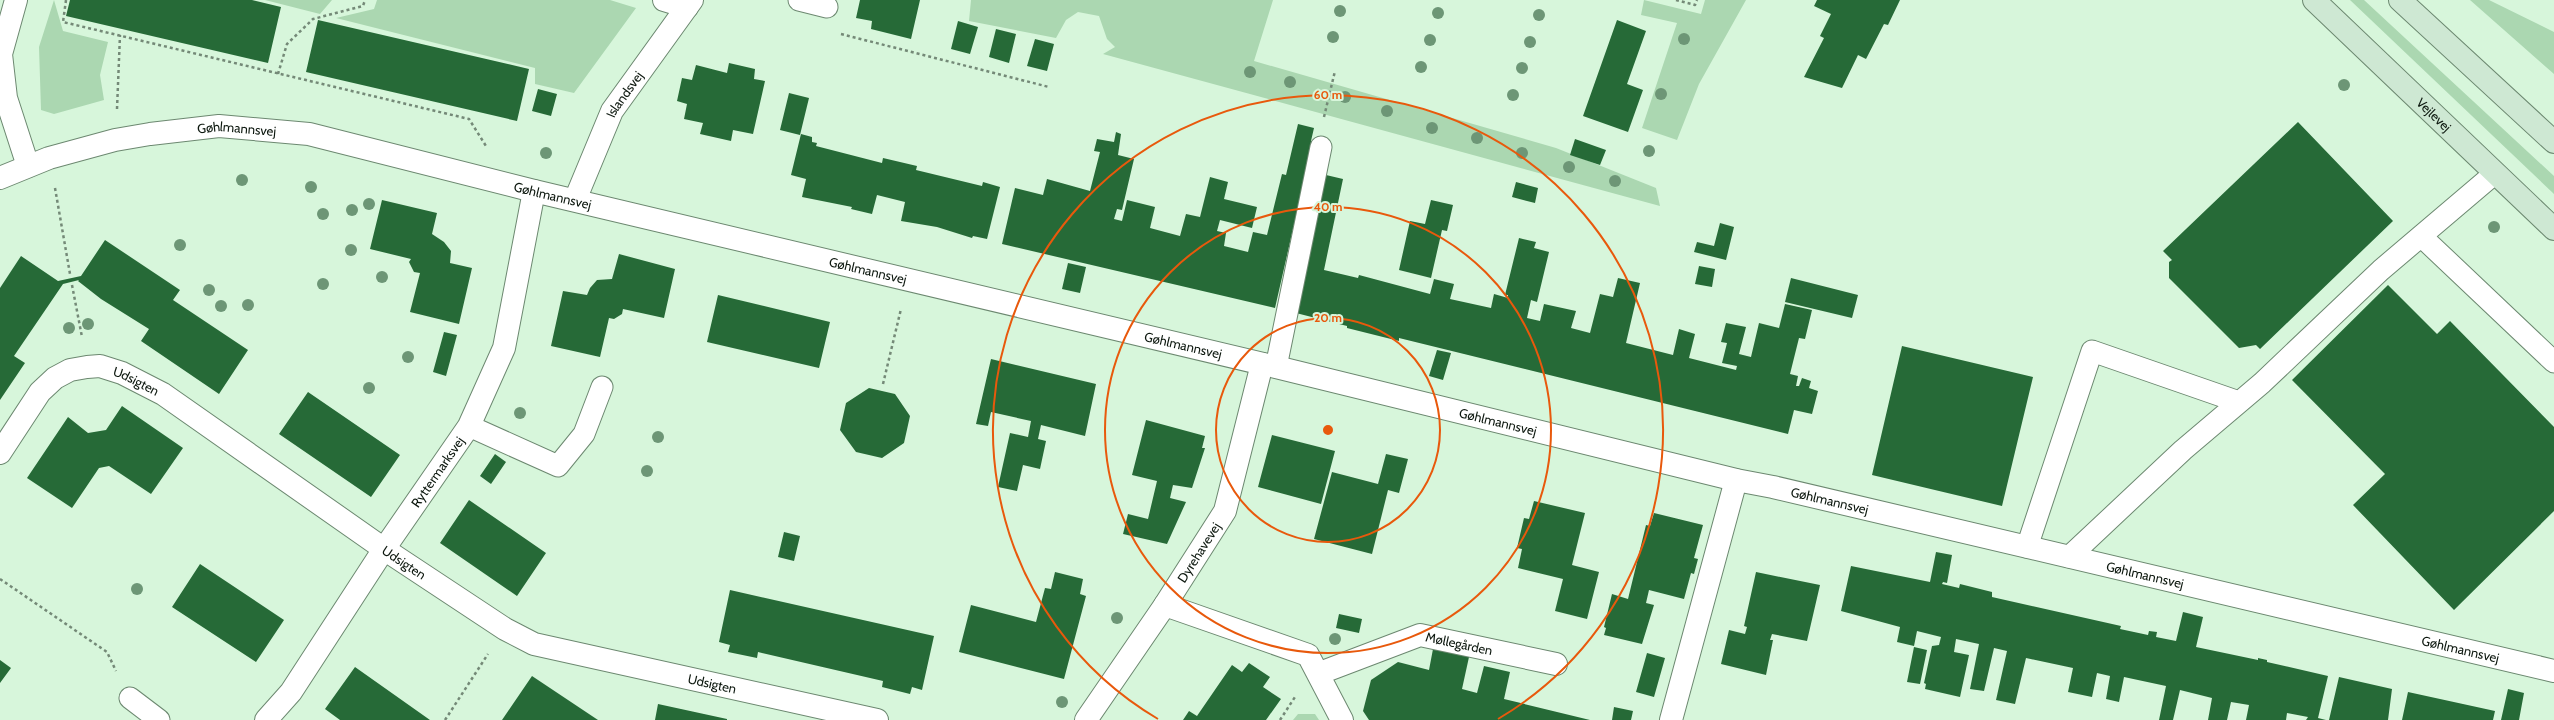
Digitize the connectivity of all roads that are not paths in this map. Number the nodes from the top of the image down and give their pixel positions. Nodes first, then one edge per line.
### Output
1 (16, 0) edge
2 (664, 0) edge
3 (799, 0) edge
4 (2314, 0) edge
5 (2400, 0) edge
6 (689, 4) edge
7 (827, 7) dead end
8 (2554, 142) edge
9 (1321, 147) road end
10 (28, 166) junction
11 (2494, 174) junction
12 (0, 178) edge
13 (534, 191) junction
14 (575, 200) junction
15 (2554, 229) edge
16 (2421, 236) junction
17 (2554, 362) edge
18 (1269, 365) junction
19 (602, 387) dead end
20 (2239, 402) junction
21 (470, 426) junction
22 (0, 453) edge
23 (1736, 480) junction
24 (2027, 547) junction
25 (384, 549) junction
26 (2069, 557) junction
27 (1165, 605) junction
28 (1556, 664) dead end
29 (2554, 671) edge
30 (1320, 673) junction
31 (130, 698) road end
32 (159, 720) edge
33 (266, 720) edge
34 (877, 720) edge
35 (1086, 720) edge
36 (1342, 720) edge
37 (1671, 720) edge

1 - 10 street
2 - 6 street
3 - 7 lane
4 - 11 main road, Vejlevej
5 - 8 main road
6 - 14 street, Islandsvej
9 - 18 lane
10 - 12 street, Gøhlmannsvej
10 - 13 street, Gøhlmannsvej
11 - 15 main road, Vejlevej
11 - 16 lane
13 - 14 street, Gøhlmannsvej
13 - 21 street, Ryttermarksvej
14 - 18 street, Gøhlmannsvej
16 - 17 lane
16 - 20 lane
18 - 23 street, Gøhlmannsvej
18 - 27 street, Dyrehavevej
19 - 21 lane
20 - 24 lane
20 - 26 lane
21 - 25 street, Ryttermarksvej
22 - 25 street, Udsigten
23 - 24 street, Gøhlmannsvej
23 - 37 street
24 - 26 street, Gøhlmannsvej
25 - 33 street, Ryttermarksvej
25 - 34 street, Udsigten
26 - 29 street, Gøhlmannsvej
27 - 30 street
27 - 35 street, Dyrehavevej
28 - 30 street, Møllegården
30 - 36 street
31 - 32 lane

